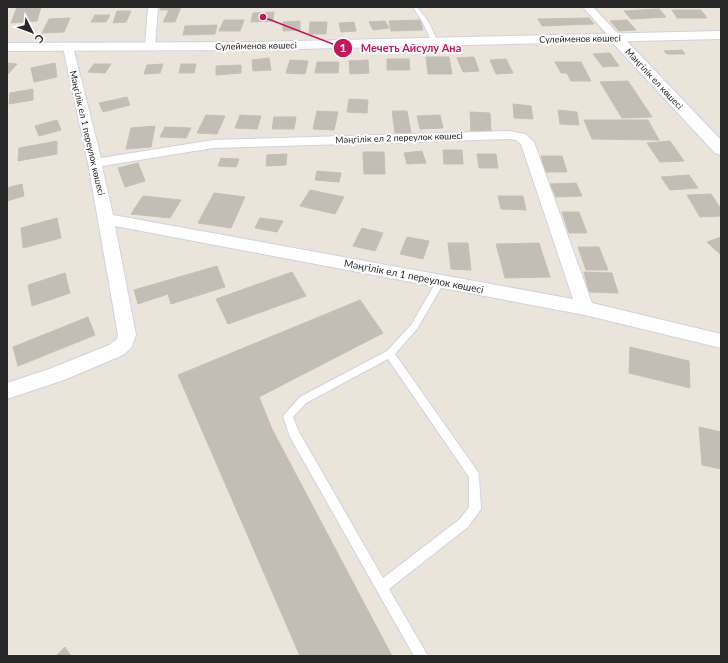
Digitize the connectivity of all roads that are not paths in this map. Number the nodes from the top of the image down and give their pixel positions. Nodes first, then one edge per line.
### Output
1 (153, 7) edge
2 (414, 7) edge
3 (588, 7) edge
4 (721, 35) edge
5 (616, 38) junction
6 (436, 42) junction
7 (150, 46) junction
8 (7, 47) edge
9 (68, 47) junction
10 (721, 150) edge
11 (96, 163) junction
12 (106, 219) junction
13 (441, 281) junction
14 (585, 308) junction
15 (721, 341) edge
16 (390, 354) junction
17 (7, 391) edge
18 (382, 587) junction
19 (421, 656) edge

1 - 7 street
2 - 6 lane
3 - 5 street, Мәңгілік ел көшесі
4 - 5 main road, Сүлейменов көшесі
5 - 6 main road, Сүлейменов көшесі
5 - 10 main road, Мәңгілік ел көшесі
6 - 7 main road, Сүлейменов көшесі
7 - 9 main road, Сүлейменов көшесі
8 - 9 main road, Сүлейменов көшесі
9 - 11 street, Мәңгілік ел 1 переулок көшесі
11 - 12 street, Мәңгілік ел 1 переулок көшесі
11 - 14 street, Мәңгілік ел 2 переулок көшесі
12 - 13 street, Мәңгілік ел 1 переулок көшесі
12 - 17 street, Мәңгілік ел 1 переулок көшесі
13 - 14 street, Мәңгілік ел 1 переулок көшесі
13 - 16 lane
14 - 15 street, Мәңгілік ел 1 переулок көшесі
16 - 18 lane
16 - 18 lane
18 - 19 lane

